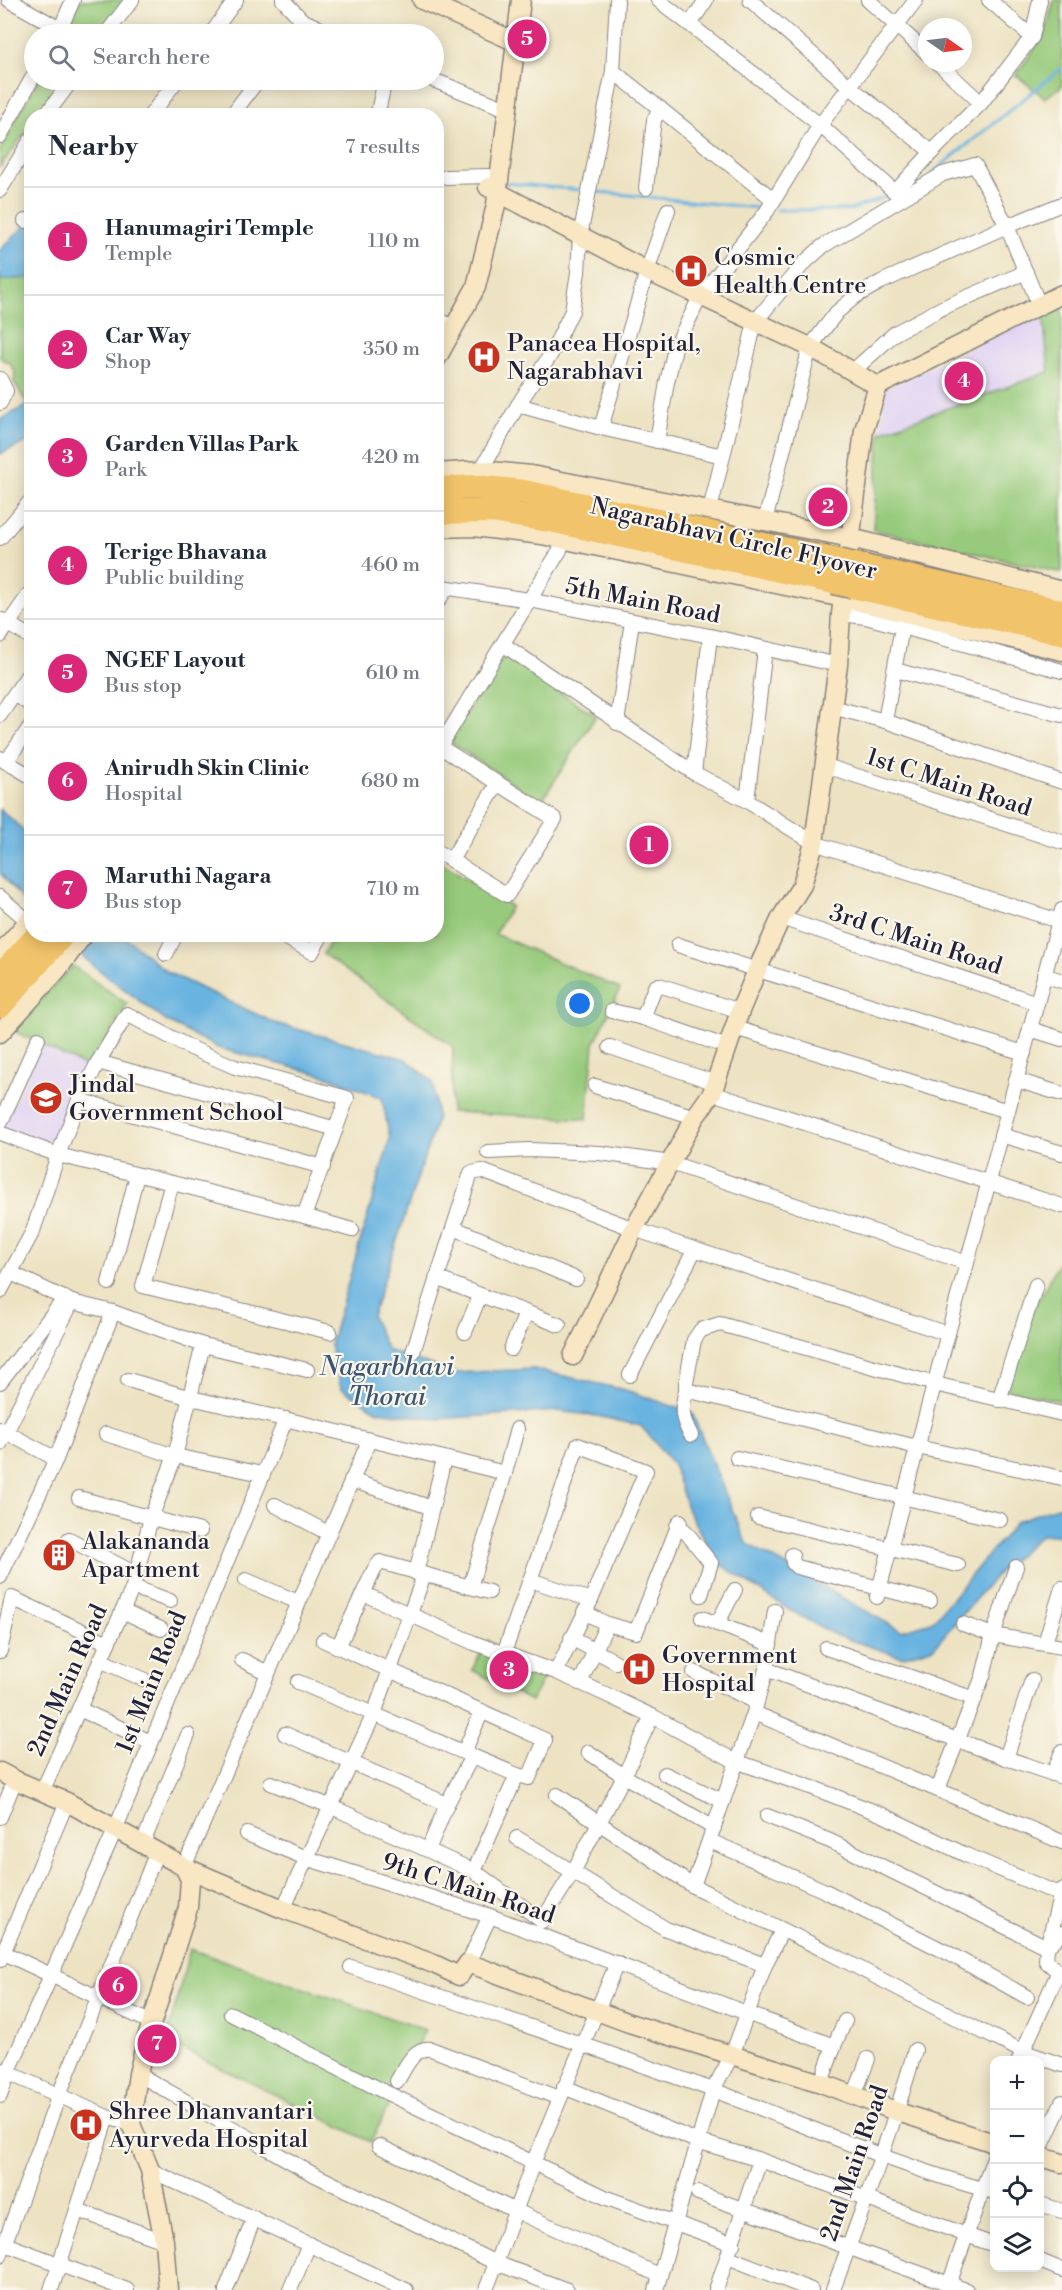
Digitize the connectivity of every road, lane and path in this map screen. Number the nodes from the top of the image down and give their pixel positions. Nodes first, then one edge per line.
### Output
1 (9, 0) edge
2 (73, 0) edge
3 (132, 0) edge
4 (236, 0) edge
5 (283, 0) edge
6 (422, 0) edge
7 (509, 0) edge
8 (520, 0) edge
9 (617, 0) edge
10 (658, 0) edge
11 (706, 0) edge
12 (750, 0) edge
13 (868, 0) edge
14 (916, 0) edge
15 (989, 0) edge
16 (1040, 0) edge
17 (302, 20) junction
18 (46, 24) edge
19 (62, 24) edge
20 (114, 24) edge
21 (218, 24) edge
22 (299, 24) edge
23 (311, 24) edge
24 (690, 24) junction
25 (897, 24) junction
26 (1032, 37) junction
27 (511, 40) junction
28 (918, 44) edge
29 (613, 71) junction
30 (947, 72) edge
31 (444, 84) edge
32 (849, 86) junction
33 (26, 90) edge
34 (64, 90) edge
35 (170, 90) edge
36 (250, 90) edge
37 (383, 90) edge
38 (981, 104) junction
39 (499, 106) junction
40 (51, 108) edge
41 (156, 108) edge
42 (237, 108) edge
43 (379, 108) edge
44 (660, 108) junction
45 (820, 125) junction
46 (0, 136) edge
47 (24, 151) edge
48 (932, 152) junction
49 (446, 177) dead end
50 (492, 185) junction
51 (646, 188) dead end
52 (0, 190) edge
53 (774, 200) junction
54 (1062, 204) edge
55 (668, 210) dead end
56 (1007, 226) junction
57 (580, 236) junction
58 (647, 271) junction
59 (1026, 272) junction
60 (1062, 294) edge
61 (700, 297) junction
62 (1039, 305) junction
63 (444, 318) edge
64 (755, 322) junction
65 (444, 345) edge
66 (810, 347) junction
67 (853, 371) junction
68 (0, 379) edge
69 (878, 386) junction
70 (0, 403) edge
71 (518, 405) junction
72 (601, 428) junction
73 (657, 441) junction
74 (723, 456) junction
75 (481, 470) junction
76 (444, 472) edge
77 (444, 489) edge
78 (24, 509) edge
79 (710, 510) junction
80 (444, 511) edge
81 (765, 521) junction
82 (444, 528) edge
83 (0, 538) edge
84 (851, 538) junction
85 (563, 539) junction
86 (844, 584) junction
87 (444, 587) edge
88 (1062, 591) edge
89 (24, 599) edge
90 (529, 600) junction
91 (1062, 612) edge
92 (1027, 614) junction
93 (632, 621) junction
94 (4, 622) edge
95 (902, 627) junction
96 (24, 633) edge
97 (1062, 633) edge
98 (0, 636) edge
99 (710, 636) junction
100 (504, 645) junction
101 (765, 649) junction
102 (1062, 651) edge
103 (838, 665) junction
104 (895, 670) junction
105 (1062, 671) edge
106 (24, 681) edge
107 (15, 694) junction
108 (24, 700) edge
109 (832, 707) junction
110 (0, 715) edge
111 (1062, 715) edge
112 (885, 721) junction
113 (617, 723) junction
114 (24, 734) edge
115 (444, 740) edge
116 (444, 753) edge
117 (3, 760) edge
118 (823, 765) junction
119 (24, 772) edge
120 (694, 773) junction
121 (1062, 782) edge
122 (498, 783) junction
123 (747, 801) junction
124 (1062, 842) edge
125 (814, 843) junction
126 (444, 856) edge
127 (451, 860) junction
128 (0, 897) edge
129 (24, 917) edge
130 (1061, 917) edge
131 (781, 918) junction
132 (29, 942) edge
133 (38, 942) edge
134 (41, 942) edge
135 (43, 942) edge
136 (172, 942) edge
137 (294, 942) edge
138 (318, 942) edge
139 (678, 945) dead end
140 (0, 954) edge
141 (166, 954) dead end
142 (758, 968) junction
143 (1044, 975) junction
144 (0, 977) edge
145 (1062, 981) edge
146 (1037, 1003) junction
147 (0, 1006) edge
148 (612, 1011) dead end
149 (643, 1018) junction
150 (738, 1019) junction
151 (1030, 1029) junction
152 (0, 1033) edge
153 (38, 1039) dead end
154 (1062, 1039) edge
155 (610, 1047) dead end
156 (728, 1047) junction
157 (1024, 1053) junction
158 (98, 1062) junction
159 (1016, 1080) junction
160 (595, 1086) dead end
161 (714, 1088) junction
162 (1062, 1095) edge
163 (79, 1100) junction
164 (1008, 1111) junction
165 (695, 1117) junction
166 (0, 1124) edge
167 (336, 1129) junction
168 (0, 1133) edge
169 (1001, 1135) junction
170 (488, 1152) dead end
171 (1062, 1153) edge
172 (58, 1155) junction
173 (670, 1163) junction
174 (323, 1167) junction
175 (137, 1175) junction
176 (989, 1182) junction
177 (172, 1183) junction
178 (1062, 1206) edge
179 (304, 1216) junction
180 (454, 1228) junction
181 (634, 1228) junction
182 (352, 1230) dead end
183 (695, 1249) junction
184 (967, 1263) junction
185 (11, 1273) junction
186 (436, 1278) junction
187 (576, 1280) dead end
188 (110, 1283) dead end
189 (1036, 1285) dead end
190 (0, 1293) edge
191 (480, 1295) junction
192 (69, 1300) junction
193 (113, 1312) junction
194 (526, 1313) junction
195 (559, 1325) dead end
196 (330, 1332) dead end
197 (465, 1332) dead end
198 (948, 1334) junction
199 (203, 1345) junction
200 (511, 1349) dead end
201 (413, 1352) dead end
202 (573, 1356) dead end
203 (307, 1370) dead end
204 (630, 1375) dead end
205 (128, 1380) dead end
206 (0, 1382) edge
207 (934, 1384) junction
208 (686, 1390) junction
209 (191, 1398) junction
210 (999, 1401) junction
211 (1062, 1414) edge
212 (286, 1419) junction
213 (517, 1429) dead end
214 (106, 1434) dead end
215 (2, 1435) edge
216 (691, 1435) dead end
217 (369, 1441) junction
218 (917, 1448) junction
219 (176, 1456) junction
220 (737, 1458) dead end
221 (56, 1459) junction
222 (444, 1459) junction
223 (505, 1473) junction
224 (262, 1474) junction
225 (1062, 1478) edge
226 (351, 1480) junction
227 (79, 1498) dead end
228 (904, 1498) junction
229 (275, 1505) dead end
230 (432, 1508) junction
231 (758, 1516) dead end
232 (151, 1518) junction
233 (1000, 1520) dead end
234 (201, 1531) dead end
235 (328, 1533) junction
236 (69, 1539) dead end
237 (890, 1548) junction
238 (792, 1555) dead end
239 (958, 1565) dead end
240 (1016, 1567) dead end
241 (420, 1574) junction
242 (0, 1577) edge
243 (246, 1580) dead end
244 (530, 1580) junction
245 (135, 1581) junction
246 (470, 1587) junction
247 (1062, 1588) edge
248 (735, 1590) dead end
249 (489, 1592) dead end
250 (878, 1593) junction
251 (364, 1594) junction
252 (6, 1595) edge
253 (701, 1595) dead end
254 (170, 1601) dead end
255 (930, 1601) dead end
256 (298, 1602) junction
257 (587, 1606) junction
258 (122, 1611) junction
259 (775, 1611) dead end
260 (411, 1615) junction
261 (702, 1618) dead end
262 (608, 1624) junction
263 (717, 1624) junction
264 (963, 1624) dead end
265 (160, 1629) dead end
266 (993, 1635) junction
267 (572, 1638) junction
268 (323, 1640) dead end
269 (108, 1643) junction
270 (1045, 1643) junction
271 (770, 1644) junction
272 (1, 1645) edge
273 (338, 1647) junction
274 (1062, 1647) edge
275 (826, 1648) dead end
276 (596, 1651) junction
277 (504, 1653) junction
278 (100, 1660) junction
279 (242, 1660) dead end
280 (616, 1662) dead end
281 (766, 1669) junction
282 (390, 1670) junction
283 (556, 1672) junction
284 (694, 1672) dead end
285 (268, 1673) junction
286 (143, 1679) dead end
287 (1032, 1680) dead end
288 (298, 1682) dead end
289 (580, 1683) junction
290 (975, 1699) junction
291 (755, 1708) junction
292 (79, 1709) junction
293 (482, 1711) junction
294 (374, 1714) junction
295 (652, 1716) junction
296 (285, 1734) dead end
297 (188, 1735) dead end
298 (151, 1742) junction
299 (958, 1742) junction
300 (588, 1752) dead end
301 (1062, 1752) edge
302 (468, 1754) junction
303 (1006, 1758) junction
304 (735, 1761) junction
305 (350, 1764) junction
306 (626, 1772) junction
307 (664, 1774) dead end
308 (517, 1775) junction
309 (7, 1776) edge
310 (1058, 1776) edge
311 (271, 1783) dead end
312 (938, 1789) junction
313 (42, 1792) junction
314 (557, 1795) dead end
315 (723, 1801) junction
316 (67, 1802) junction
317 (447, 1804) junction
318 (332, 1808) junction
319 (767, 1816) dead end
320 (0, 1817) edge
321 (598, 1822) junction
322 (115, 1830) junction
323 (247, 1834) dead end
324 (712, 1835) junction
325 (517, 1838) dead end
326 (1062, 1842) edge
327 (149, 1850) junction
328 (428, 1850) junction
329 (306, 1858) junction
330 (184, 1867) junction
331 (474, 1871) junction
332 (573, 1872) junction
333 (693, 1886) junction
334 (1062, 1892) edge
335 (283, 1909) junction
336 (490, 1916) junction
337 (541, 1928) junction
338 (782, 1930) junction
339 (1062, 1933) edge
340 (1047, 1947) junction
341 (1, 1954) edge
342 (468, 1963) junction
343 (617, 1963) junction
344 (765, 1965) junction
345 (351, 1967) dead end
346 (1060, 1974) edge
347 (51, 1977) junction
348 (1027, 1997) dead end
349 (97, 1998) junction
350 (596, 2011) junction
351 (748, 2013) junction
352 (231, 2014) dead end
353 (844, 2021) dead end
354 (152, 2023) junction
355 (583, 2046) junction
356 (834, 2046) junction
357 (915, 2050) dead end
358 (732, 2055) junction
359 (1021, 2056) edge
360 (868, 2059) dead end
361 (1044, 2060) edge
362 (1062, 2064) edge
363 (4, 2071) edge
364 (138, 2074) junction
365 (397, 2081) dead end
366 (820, 2083) junction
367 (713, 2090) junction
368 (562, 2092) junction
369 (58, 2095) junction
370 (0, 2096) edge
371 (854, 2096) junction
372 (1062, 2102) edge
373 (898, 2112) junction
374 (107, 2118) junction
375 (131, 2124) junction
376 (697, 2141) junction
377 (1044, 2141) edge
378 (990, 2142) edge
379 (379, 2146) dead end
380 (883, 2157) junction
381 (1044, 2158) edge
382 (760, 2160) junction
383 (533, 2163) junction
384 (1062, 2163) edge
385 (993, 2164) edge
386 (150, 2170) junction
387 (989, 2190) edge
388 (698, 2193) dead end
389 (865, 2197) junction
390 (1044, 2205) edge
391 (744, 2209) junction
392 (76, 2210) junction
393 (516, 2211) junction
394 (1062, 2211) edge
395 (254, 2218) junction
396 (674, 2222) junction
397 (968, 2236) junction
398 (164, 2241) junction
399 (309, 2244) junction
400 (990, 2244) edge
401 (849, 2246) junction
402 (1, 2247) edge
403 (730, 2250) junction
404 (59, 2263) junction
405 (496, 2263) junction
406 (1044, 2263) edge
407 (1062, 2270) edge
408 (659, 2275) junction
409 (777, 2283) edge
410 (378, 2284) edge
411 (547, 2286) edge
412 (948, 2287) edge
413 (51, 2290) edge
414 (127, 2290) edge
415 (168, 2290) edge
416 (226, 2290) edge
417 (290, 2290) edge
418 (406, 2290) edge
419 (486, 2290) edge
420 (567, 2290) edge
421 (656, 2290) edge
422 (716, 2290) edge
423 (812, 2290) edge
424 (833, 2290) edge
425 (966, 2290) edge

1 - 18 street
2 - 19 street
3 - 20 street
4 - 21 street
5 - 17 street
6 - 27 street
7 - 27 street
8 - 27 street
9 - 29 street
10 - 24 street
11 - 24 street
12 - 32 street
13 - 25 street
14 - 25 street
15 - 26 street
16 - 26 street
17 - 22 street
17 - 23 street
24 - 45 street
25 - 28 street
25 - 32 street
26 - 38 street
27 - 39 street
27 - 50 street
29 - 44 street
29 - 57 street
30 - 38 street
31 - 39 street
32 - 45 street
32 - 48 street
33 - 46 street
34 - 40 street
35 - 41 street
36 - 42 street
37 - 43 street
38 - 48 street
39 - 50 street
44 - 51 street
44 - 53 street
45 - 48 street
45 - 53 street
47 - 52 street
49 - 50 street
50 - 57 street
50 - 63 street
50 - 65 street
53 - 61 street
54 - 56 street
55 - 58 street
56 - 59 street
56 - 64 street
56 - 66 street
57 - 58 street
57 - 71 street
58 - 61 street
58 - 72 street
59 - 62 street
59 - 67 street
60 - 62 street
61 - 64 street
61 - 73 street
62 - 69 street
64 - 66 street
64 - 74 street
66 - 67 street
66 - 81 street
67 - 69 street
68 - 70 street
69 - 84 street
71 - 72 street
71 - 75 street
72 - 73 street
73 - 74 street
74 - 79 street
75 - 76 street
75 - 79 street
77 - 86 highway, Nagarabhavi Circle Flyover
78 - 83 street
79 - 81 street
80 - 86 highway, Nagarabhavi Circle Flyover
81 - 84 street
82 - 85 street
84 - 86 street
84 - 88 street
85 - 86 street
85 - 90 street
86 - 92 highway, Nagarabhavi Circle Flyover
86 - 95 street
86 - 102 street
86 - 103 street
87 - 90 street, 5th Main Road
89 - 94 street
90 - 93 street, 5th Main Road
90 - 100 street
91 - 92 highway
92 - 97 highway
93 - 99 street, 5th Main Road
93 - 113 street
94 - 96 street
94 - 98 street
95 - 104 street
95 - 105 street
99 - 101 street, 5th Main Road
99 - 120 street
100 - 113 street
100 - 115 street
101 - 103 street, 5th Main Road
101 - 123 street
103 - 109 street
104 - 111 street
104 - 112 street
106 - 107 street
107 - 108 street
107 - 110 street
109 - 112 street
109 - 118 street
112 - 121 street
113 - 120 street
114 - 117 street
116 - 122 street
117 - 119 street
118 - 124 street, 1st C Main Road
118 - 125 street
120 - 123 street
122 - 127 street
122 - 127 street
123 - 125 street
125 - 130 street
125 - 131 street
126 - 127 street
128 - 129 street
130 - 143 street
131 - 142 street
131 - 146 street, 3rd C Main Road
132 - 140 street
133 - 144 highway
134 - 147 highway
135 - 152 street
136 - 141 street
137 - 138 street
139 - 142 street
142 - 150 street
142 - 157 street
143 - 145 street
143 - 146 street
146 - 151 street
148 - 149 street
149 - 150 street
149 - 156 street
150 - 156 street
150 - 164 street
151 - 154 street
151 - 157 street
153 - 166 street
155 - 161 street
156 - 161 street
157 - 159 street
158 - 163 street
158 - 167 street
158 - 167 street
159 - 162 street
159 - 164 street
160 - 165 street
161 - 165 street
161 - 176 street
163 - 172 street
163 - 174 street
164 - 169 street
165 - 173 street
167 - 174 street
168 - 172 street
169 - 171 street
169 - 176 street
170 - 173 street
172 - 175 street
172 - 185 street
173 - 181 street
173 - 184 street
174 - 179 street
175 - 177 street
175 - 188 street
176 - 178 street
176 - 184 street
177 - 179 street
177 - 196 street
179 - 182 street
180 - 181 street
180 - 186 street
180 - 187 street
181 - 183 street
181 - 202 street
183 - 198 street
183 - 204 street
184 - 198 street
185 - 190 street
185 - 192 street
186 - 191 street
186 - 201 street
189 - 210 street
191 - 194 street
191 - 197 street
192 - 193 street
192 - 206 street
192 - 215 street
193 - 199 street
193 - 221 street
194 - 195 street
194 - 200 street
198 - 207 street
199 - 203 street
199 - 209 street, 2nd Main Road
205 - 209 street
207 - 208 street
207 - 210 street
207 - 218 street
208 - 216 street
208 - 218 street
209 - 212 street
209 - 219 street, 2nd Main Road
210 - 211 street
212 - 217 street
212 - 224 street, 1st Main Road
213 - 223 street
214 - 219 street
215 - 221 street
217 - 222 street
217 - 226 street
218 - 225 street
218 - 228 street
219 - 224 street
219 - 232 street, 2nd Main Road
220 - 228 street
221 - 242 street
222 - 223 street
222 - 230 street
223 - 246 street
224 - 298 street, 1st Main Road
226 - 230 street
226 - 235 street
227 - 232 street
228 - 233 street
228 - 237 street
229 - 235 street
230 - 241 street
231 - 237 street
232 - 234 street
232 - 245 street, 2nd Main Road
235 - 256 street
236 - 245 street
237 - 239 street
237 - 250 street
238 - 250 street
240 - 266 street
241 - 246 street
241 - 251 street
241 - 260 street
243 - 256 street
244 - 257 street
244 - 257 street
244 - 277 street
245 - 254 street
245 - 258 street, 2nd Main Road
246 - 249 street
247 - 270 street
248 - 263 street
250 - 255 street
251 - 260 street
251 - 273 street
252 - 269 street
252 - 272 street
253 - 262 street
256 - 285 street
257 - 262 street
257 - 267 street
258 - 265 street
258 - 269 street, 2nd Main Road
259 - 271 street
260 - 277 street
260 - 282 street
261 - 263 street
262 - 276 street
263 - 271 street
264 - 266 street
266 - 270 street
266 - 290 street
267 - 276 street
267 - 283 street
268 - 273 street
269 - 278 street, 2nd Main Road
270 - 274 street
271 - 281 street
273 - 282 street
275 - 290 street
276 - 280 street
276 - 289 street
277 - 283 street
278 - 286 street
278 - 292 street, 2nd Main Road
279 - 285 street
281 - 291 street
281 - 299 street
282 - 293 street
282 - 294 street
283 - 289 street
284 - 291 street
285 - 330 street
287 - 303 street
288 - 294 street
289 - 295 street
290 - 299 street
291 - 304 street
291 - 312 street
292 - 298 street
292 - 313 street, 2nd Main Road
293 - 302 street
293 - 308 street
294 - 302 street
294 - 305 street
295 - 304 street
295 - 306 street
296 - 305 street
297 - 327 street
298 - 322 street, 1st Main Road
299 - 303 street
299 - 312 street
300 - 306 street
301 - 310 street
302 - 308 street
302 - 317 street
303 - 310 street
304 - 315 street
304 - 334 street
305 - 317 street
305 - 318 street
306 - 321 street
306 - 324 street
307 - 315 street
308 - 331 street
309 - 313 street
309 - 320 street
311 - 318 street
312 - 326 street
313 - 316 street
314 - 321 street
315 - 324 street
316 - 322 street
316 - 341 street
317 - 328 street
318 - 328 street
318 - 329 street
319 - 340 street
321 - 332 street
321 - 333 street
322 - 327 street
322 - 347 street, 1st Main Road
323 - 329 street, 9th C Main Road
324 - 333 street
324 - 348 street
325 - 332 street
327 - 330 street
327 - 349 street
328 - 331 street
329 - 335 street
329 - 336 street, 9th C Main Road
330 - 335 street
330 - 354 street
331 - 337 street
332 - 337 street
332 - 344 street
333 - 338 street
334 - 340 street
335 - 342 street
336 - 337 street, 9th C Main Road
336 - 342 street
337 - 343 street, 9th C Main Road
338 - 344 street
338 - 359 street
339 - 340 street
340 - 346 street
341 - 347 street
342 - 350 street
343 - 350 street
343 - 351 street, 9th C Main Road
344 - 351 street
345 - 355 street
346 - 359 street
347 - 349 street
347 - 363 street, 1st Main Road
349 - 354 street
349 - 369 street
350 - 355 street
350 - 358 street
351 - 356 street, 9th C Main Road
351 - 358 street
352 - 383 street
353 - 356 street
354 - 364 street
355 - 367 street
355 - 368 street
356 - 366 street
357 - 373 street, 2nd Main Road
358 - 366 street
358 - 367 street
360 - 371 street
361 - 362 street
363 - 369 street
363 - 370 street, 1st Main Road
364 - 375 street
364 - 405 street
365 - 368 street
366 - 371 street
367 - 376 street
367 - 380 street
368 - 376 street
368 - 383 street
369 - 374 street
369 - 402 street
371 - 373 street
372 - 377 street
373 - 378 street
373 - 380 street, 2nd Main Road
374 - 375 street
374 - 392 street
375 - 386 street
376 - 382 street
376 - 396 street
379 - 393 street
380 - 387 street
380 - 389 street, 2nd Main Road
381 - 384 street
382 - 389 street
382 - 391 street
383 - 393 street
383 - 396 street
385 - 387 street
386 - 395 street
386 - 398 street
387 - 397 street
388 - 391 street
389 - 397 street
389 - 401 street, 2nd Main Road
390 - 394 street
391 - 401 street
391 - 403 street
392 - 398 street
392 - 404 street
393 - 405 street
393 - 408 street
395 - 399 street
395 - 416 street
396 - 403 street
396 - 408 street
397 - 400 street
397 - 412 street
398 - 415 street
399 - 410 street
399 - 417 street
401 - 412 street
401 - 424 street, 2nd Main Road
402 - 404 street
403 - 409 street
403 - 422 street
404 - 413 street
404 - 414 street
405 - 411 street
405 - 419 street
406 - 407 street
408 - 421 street
409 - 423 street
410 - 418 street
411 - 420 street
412 - 425 street

